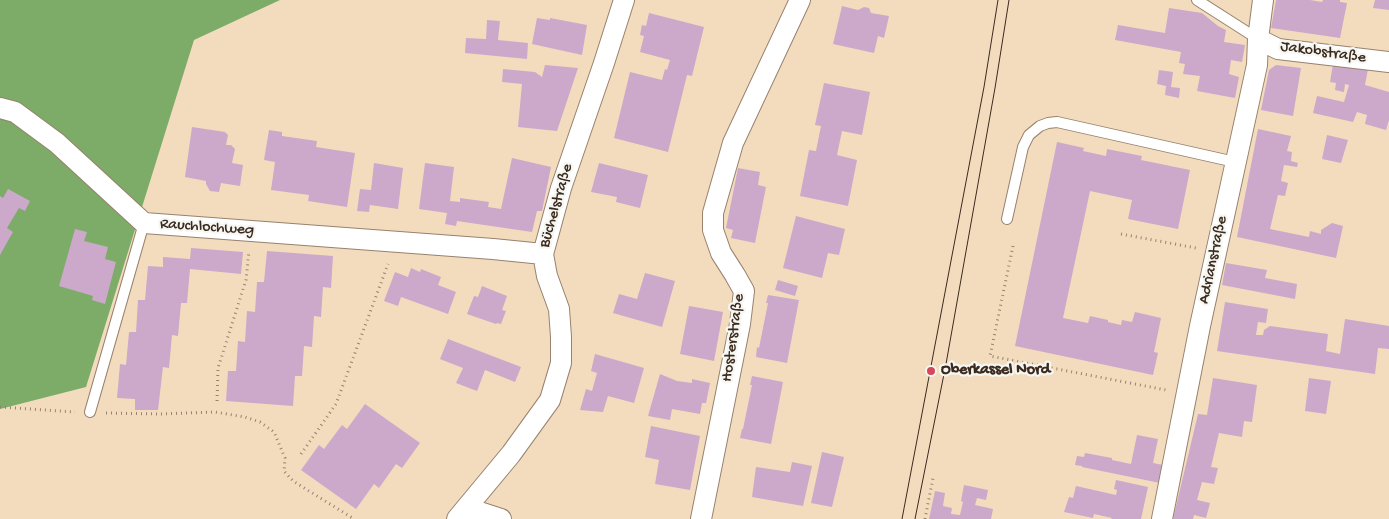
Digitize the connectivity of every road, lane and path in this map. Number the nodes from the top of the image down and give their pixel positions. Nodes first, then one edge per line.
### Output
1 (624, 0) edge
2 (800, 0) edge
3 (1197, 0) edge
4 (1262, 0) edge
5 (1258, 39) junction
6 (1389, 62) edge
7 (0, 108) edge
8 (1235, 162) junction
9 (1007, 219) dead end
10 (144, 223) junction
11 (251, 231) junction
12 (1121, 234) dead end
13 (396, 242) junction
14 (1013, 246) dead end
15 (1216, 252) junction
16 (542, 254) junction
17 (1186, 394) junction
18 (217, 401) dead end
19 (90, 412) dead end
20 (215, 412) dead end
21 (301, 454) dead end
22 (933, 478) dead end
23 (462, 514) edge
24 (354, 519) edge
25 (501, 519) edge
26 (701, 519) edge
27 (925, 519) edge
28 (1162, 519) edge

1 - 16 street, Büchelstraße
2 - 26 street, Hosterstraße
3 - 5 lane
4 - 5 street, Adrianstraße
5 - 6 street, Jakobstraße
5 - 8 street, Adrianstraße
7 - 10 street, Rauchlochweg
8 - 9 lane
8 - 15 street, Adrianstraße
10 - 11 street, Rauchlochweg
10 - 19 lane
11 - 13 street, Rauchlochweg
11 - 18 path
12 - 15 path
13 - 16 street, Rauchlochweg
13 - 21 path
14 - 17 path
15 - 17 street, Adrianstraße
16 - 23 street, Büchelstraße
17 - 28 street, Adrianstraße
20 - 24 path
22 - 27 path
23 - 25 street

